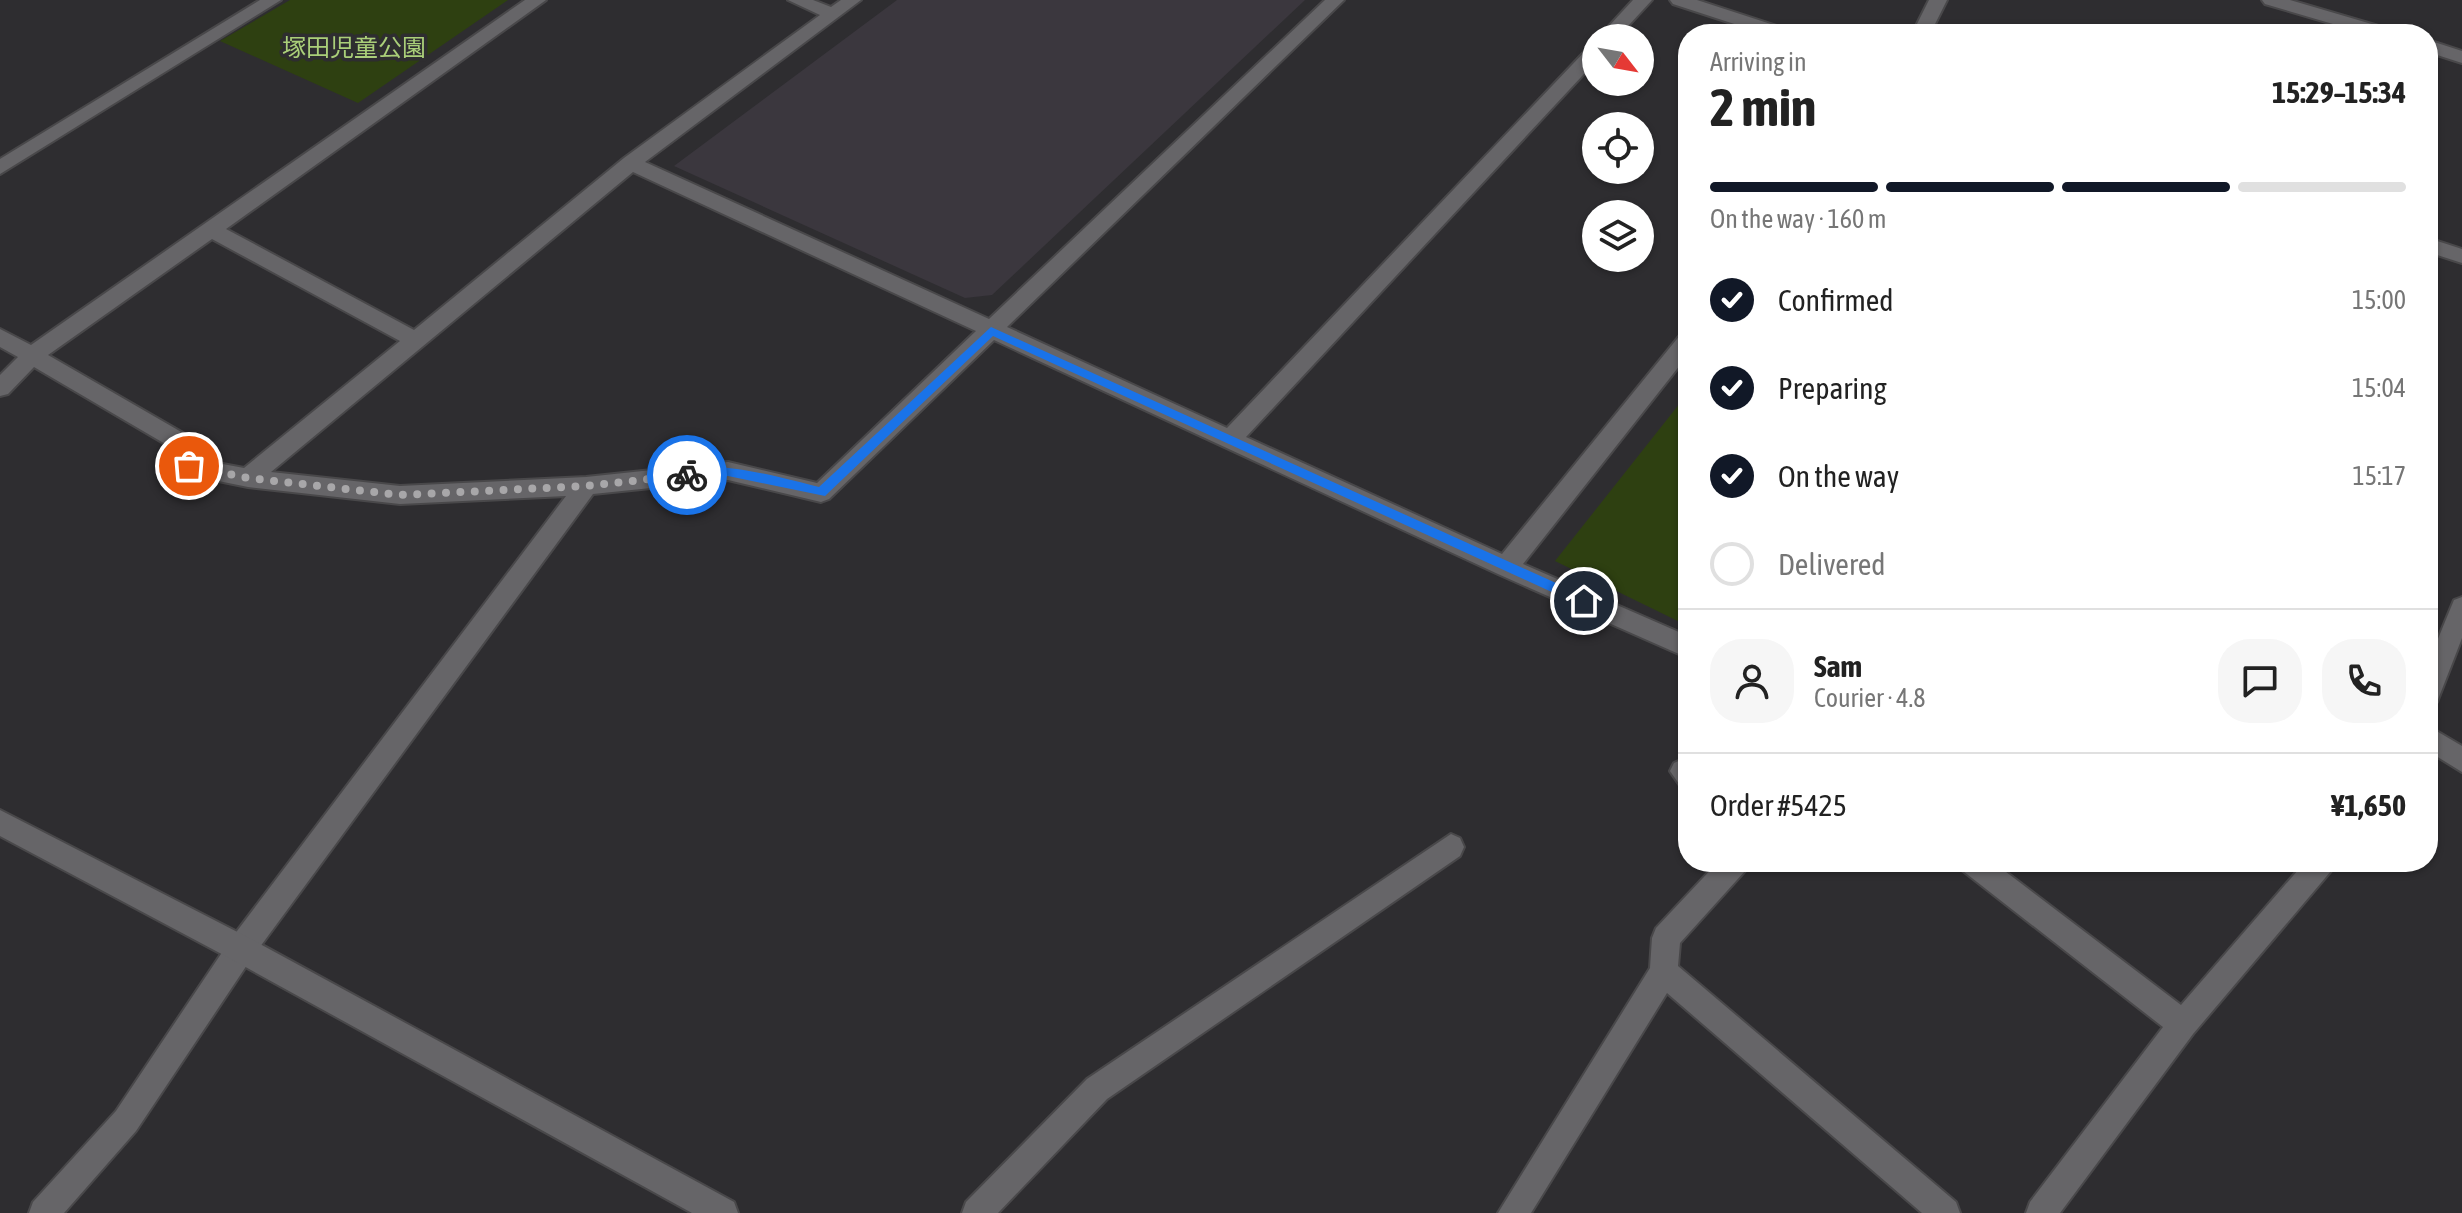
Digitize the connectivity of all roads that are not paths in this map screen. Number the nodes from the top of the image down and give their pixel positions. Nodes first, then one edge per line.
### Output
1 (272, 0) edge
2 (537, 0) edge
3 (797, 0) edge
4 (852, 0) edge
5 (1335, 0) edge
6 (1643, 0) edge
7 (1679, 0) edge
8 (1938, 0) edge
9 (2271, 0) edge
10 (832, 14) junction
11 (1620, 24) edge
12 (1752, 24) edge
13 (1926, 24) edge
14 (2352, 24) edge
15 (2438, 49) edge
16 (2462, 57) edge
17 (1582, 65) edge
18 (631, 163) junction
19 (0, 168) edge
20 (211, 230) junction
21 (2438, 248) edge
22 (2462, 256) edge
23 (991, 331) junction
24 (0, 337) edge
25 (416, 340) junction
26 (1678, 352) edge
27 (34, 354) junction
28 (0, 388) edge
29 (1230, 439) junction
30 (248, 478) junction
31 (586, 486) junction
32 (1506, 567) junction
33 (2462, 607) edge
34 (1678, 643) edge
35 (2438, 668) edge
36 (2438, 744) edge
37 (2462, 760) edge
38 (0, 822) edge
39 (1451, 847) dead end
40 (1727, 872) edge
41 (1985, 872) edge
42 (2313, 872) edge
43 (241, 949) junction
44 (1664, 972) junction
45 (2183, 1024) junction
46 (44, 1213) edge
47 (723, 1213) edge
48 (977, 1213) edge
49 (1513, 1213) edge
50 (1945, 1213) edge
51 (2041, 1213) edge

1 - 19 street
2 - 20 street
3 - 10 street
4 - 10 street
5 - 23 street
6 - 11 street
7 - 12 street
8 - 13 street
9 - 14 street
10 - 18 street
15 - 16 street
17 - 29 street
18 - 23 street
18 - 25 street
20 - 25 street
20 - 27 street
21 - 22 street
23 - 29 street
23 - 31 street
24 - 27 street
25 - 30 street
26 - 32 street
27 - 28 street
27 - 30 street
29 - 32 street
30 - 31 street
31 - 43 street
32 - 34 street
33 - 35 street
36 - 37 street
38 - 43 street
39 - 48 street
40 - 44 street
41 - 45 street
42 - 45 street
43 - 46 street
43 - 47 street
44 - 49 street
44 - 50 street
45 - 51 street

